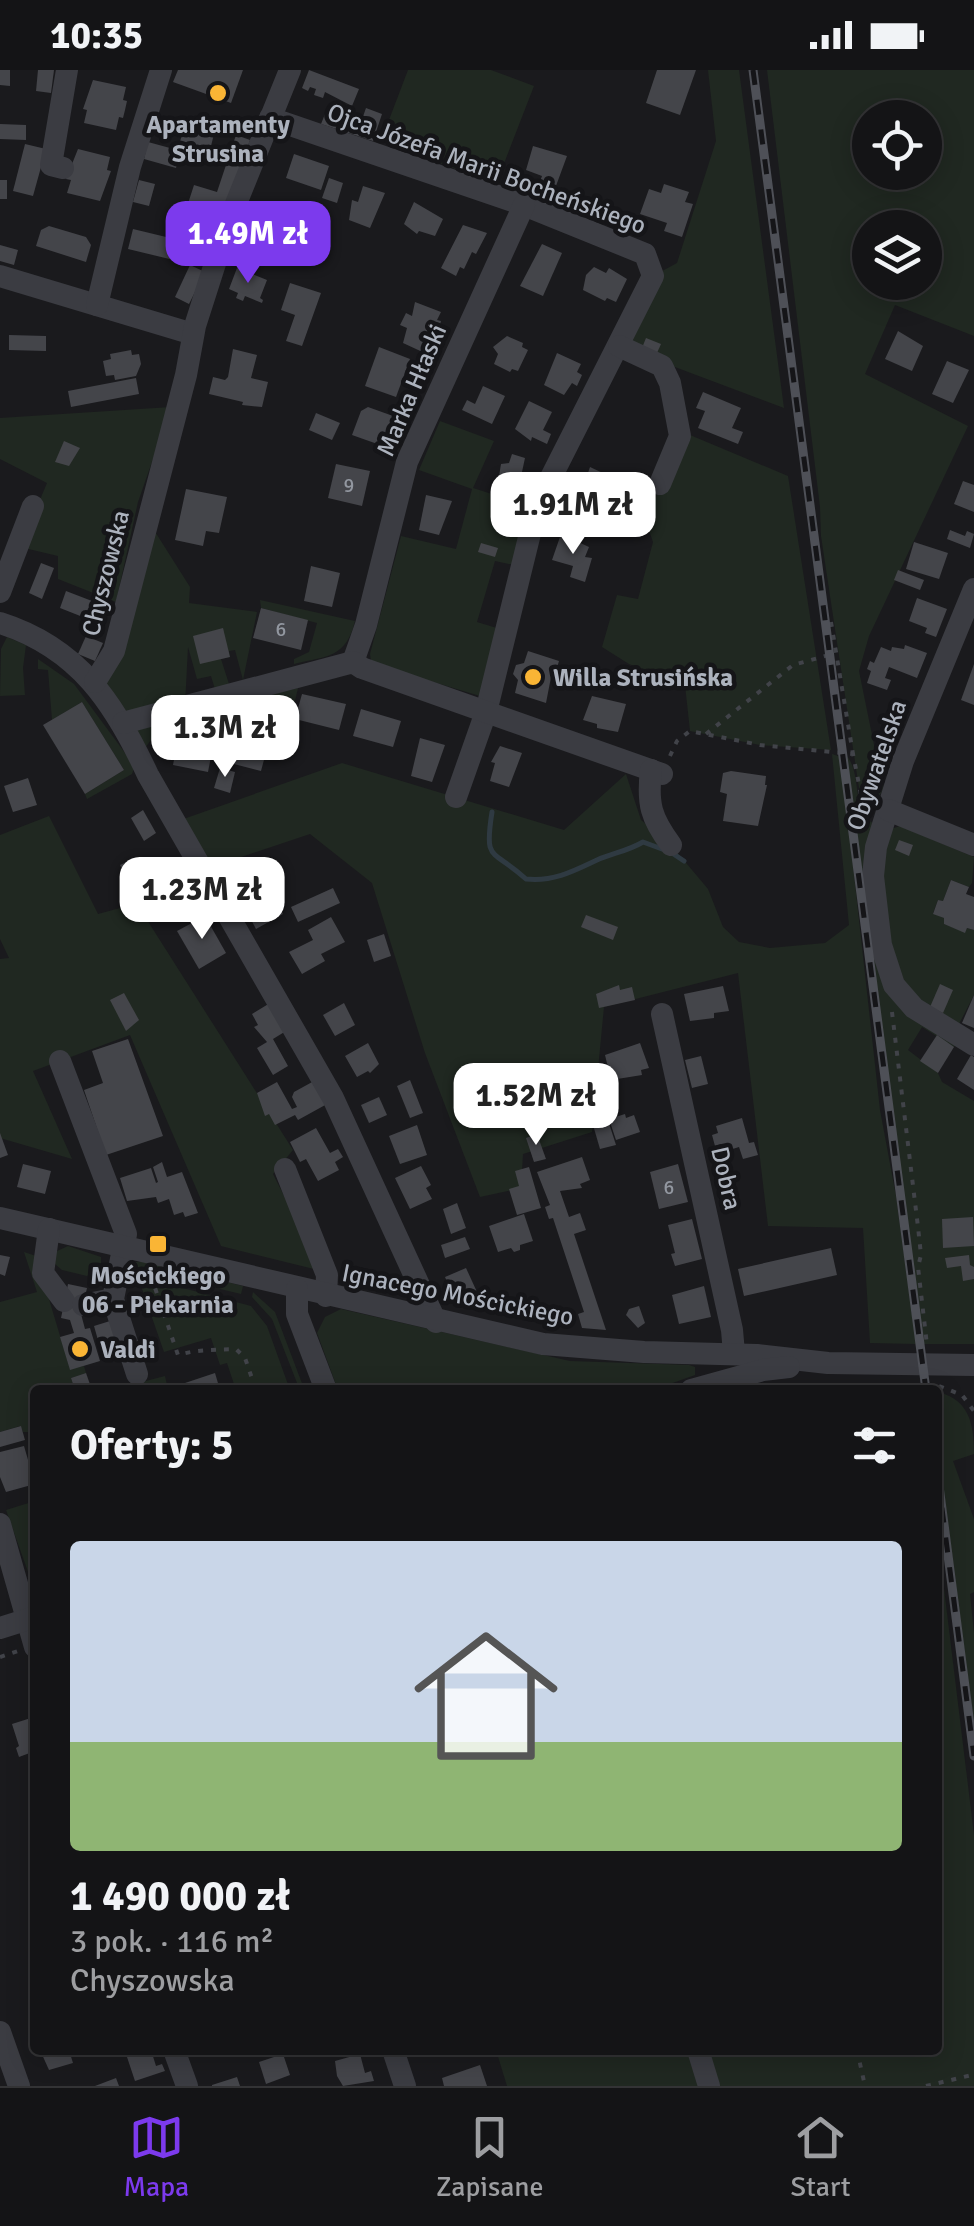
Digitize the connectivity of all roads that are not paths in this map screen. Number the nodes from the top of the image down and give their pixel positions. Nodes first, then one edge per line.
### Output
1 (67, 70) edge
2 (160, 70) edge
3 (290, 70) edge
4 (270, 118) junction
5 (63, 168) dead end
6 (524, 206) junction
7 (0, 276) edge
8 (97, 305) junction
9 (193, 334) junction
10 (619, 346) junction
11 (660, 484) dead end
12 (34, 506) dead end
13 (974, 588) edge
14 (0, 592) edge
15 (0, 623) edge
16 (352, 662) junction
17 (95, 682) junction
18 (486, 712) junction
19 (123, 723) junction
20 (456, 797) dead end
21 (885, 818) junction
22 (974, 844) edge
23 (671, 845) dead end
24 (662, 1014) dead end
25 (974, 1044) edge
26 (60, 1060) dead end
27 (285, 1169) dead end
28 (0, 1218) edge
29 (49, 1229) junction
30 (123, 1247) junction
31 (298, 1289) junction
32 (326, 1296) junction
33 (113, 1299) junction
34 (436, 1322) junction
35 (734, 1353) junction
36 (828, 1363) junction
37 (974, 1366) edge
38 (138, 1374) dead end
39 (324, 1385) edge
40 (709, 1385) edge
41 (0, 1524) edge
42 (30, 1615) edge
43 (30, 1618) edge
44 (0, 1628) edge
45 (0, 2032) edge
46 (176, 2055) edge
47 (395, 2055) edge
48 (700, 2055) edge
49 (19, 2086) edge
50 (187, 2086) edge
51 (405, 2086) edge
52 (710, 2086) edge

1 - 5 street
2 - 8 street
3 - 4 street, Chyszowska
4 - 6 street, Ojca Józefa Marii Bocheńskiego
4 - 9 street, Chyszowska
6 - 10 street, Ojca Józefa Marii Bocheńskiego
6 - 16 street, Marka Hłaski
7 - 8 street
8 - 9 street
9 - 17 street, Chyszowska
10 - 11 street
10 - 18 street, Ojca Józefa Marii Bocheńskiego
12 - 14 street
13 - 21 street, Obywatelska
15 - 17 street
16 - 18 street
16 - 19 street
17 - 19 street
18 - 20 street, Ojca Józefa Marii Bocheńskiego
18 - 23 street
19 - 34 street
21 - 22 street
21 - 25 street, Obywatelska
24 - 35 street, Dobra
26 - 30 street
27 - 32 street
28 - 29 street, Ignacego Mościckiego
29 - 30 street, Ignacego Mościckiego
29 - 33 street
30 - 31 street, Ignacego Mościckiego
30 - 33 street
31 - 32 street, Ignacego Mościckiego
31 - 39 street
32 - 34 street, Ignacego Mościckiego
33 - 38 street
34 - 35 street, Ignacego Mościckiego
35 - 36 street, Ignacego Mościckiego
36 - 37 street, Ignacego Mościckiego
36 - 40 street
41 - 42 street
43 - 44 street
45 - 49 street
46 - 50 street
47 - 51 street
48 - 52 street

